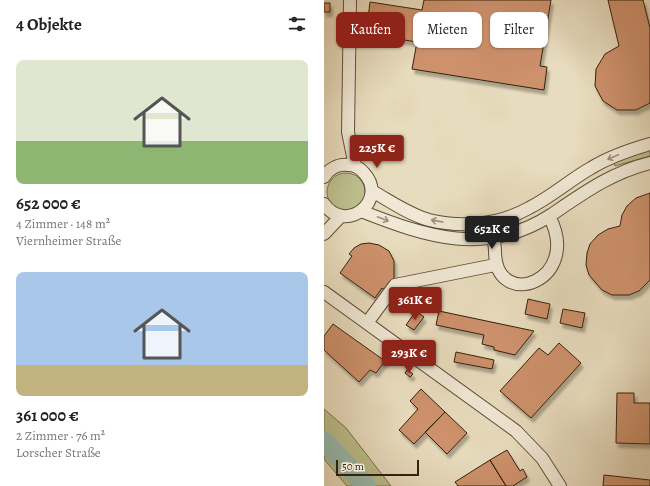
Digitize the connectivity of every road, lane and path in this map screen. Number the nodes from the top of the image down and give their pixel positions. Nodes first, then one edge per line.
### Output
1 (350, 0) edge
2 (348, 132) junction
3 (650, 144) edge
4 (650, 163) edge
5 (340, 165) junction
6 (355, 166) junction
7 (325, 174) edge
8 (372, 191) junction
9 (325, 210) edge
10 (362, 211) junction
11 (341, 216) junction
12 (549, 216) junction
13 (503, 220) junction
14 (324, 234) edge
15 (494, 238) junction
16 (495, 265) junction
17 (324, 292) edge
18 (367, 323) junction
19 (560, 486) edge

1 - 2 street
2 - 5 street
2 - 6 street
3 -> 13 street
4 - 12 street
5 - 6 street
5 - 7 street
6 - 8 street
8 - 10 street
13 -> 8 street
9 - 11 street
10 - 11 street
10 -> 15 street
11 - 14 street
12 - 15 street
12 - 16 street
13 - 15 street
15 - 16 street
16 - 18 street
17 - 18 street
18 - 19 street

